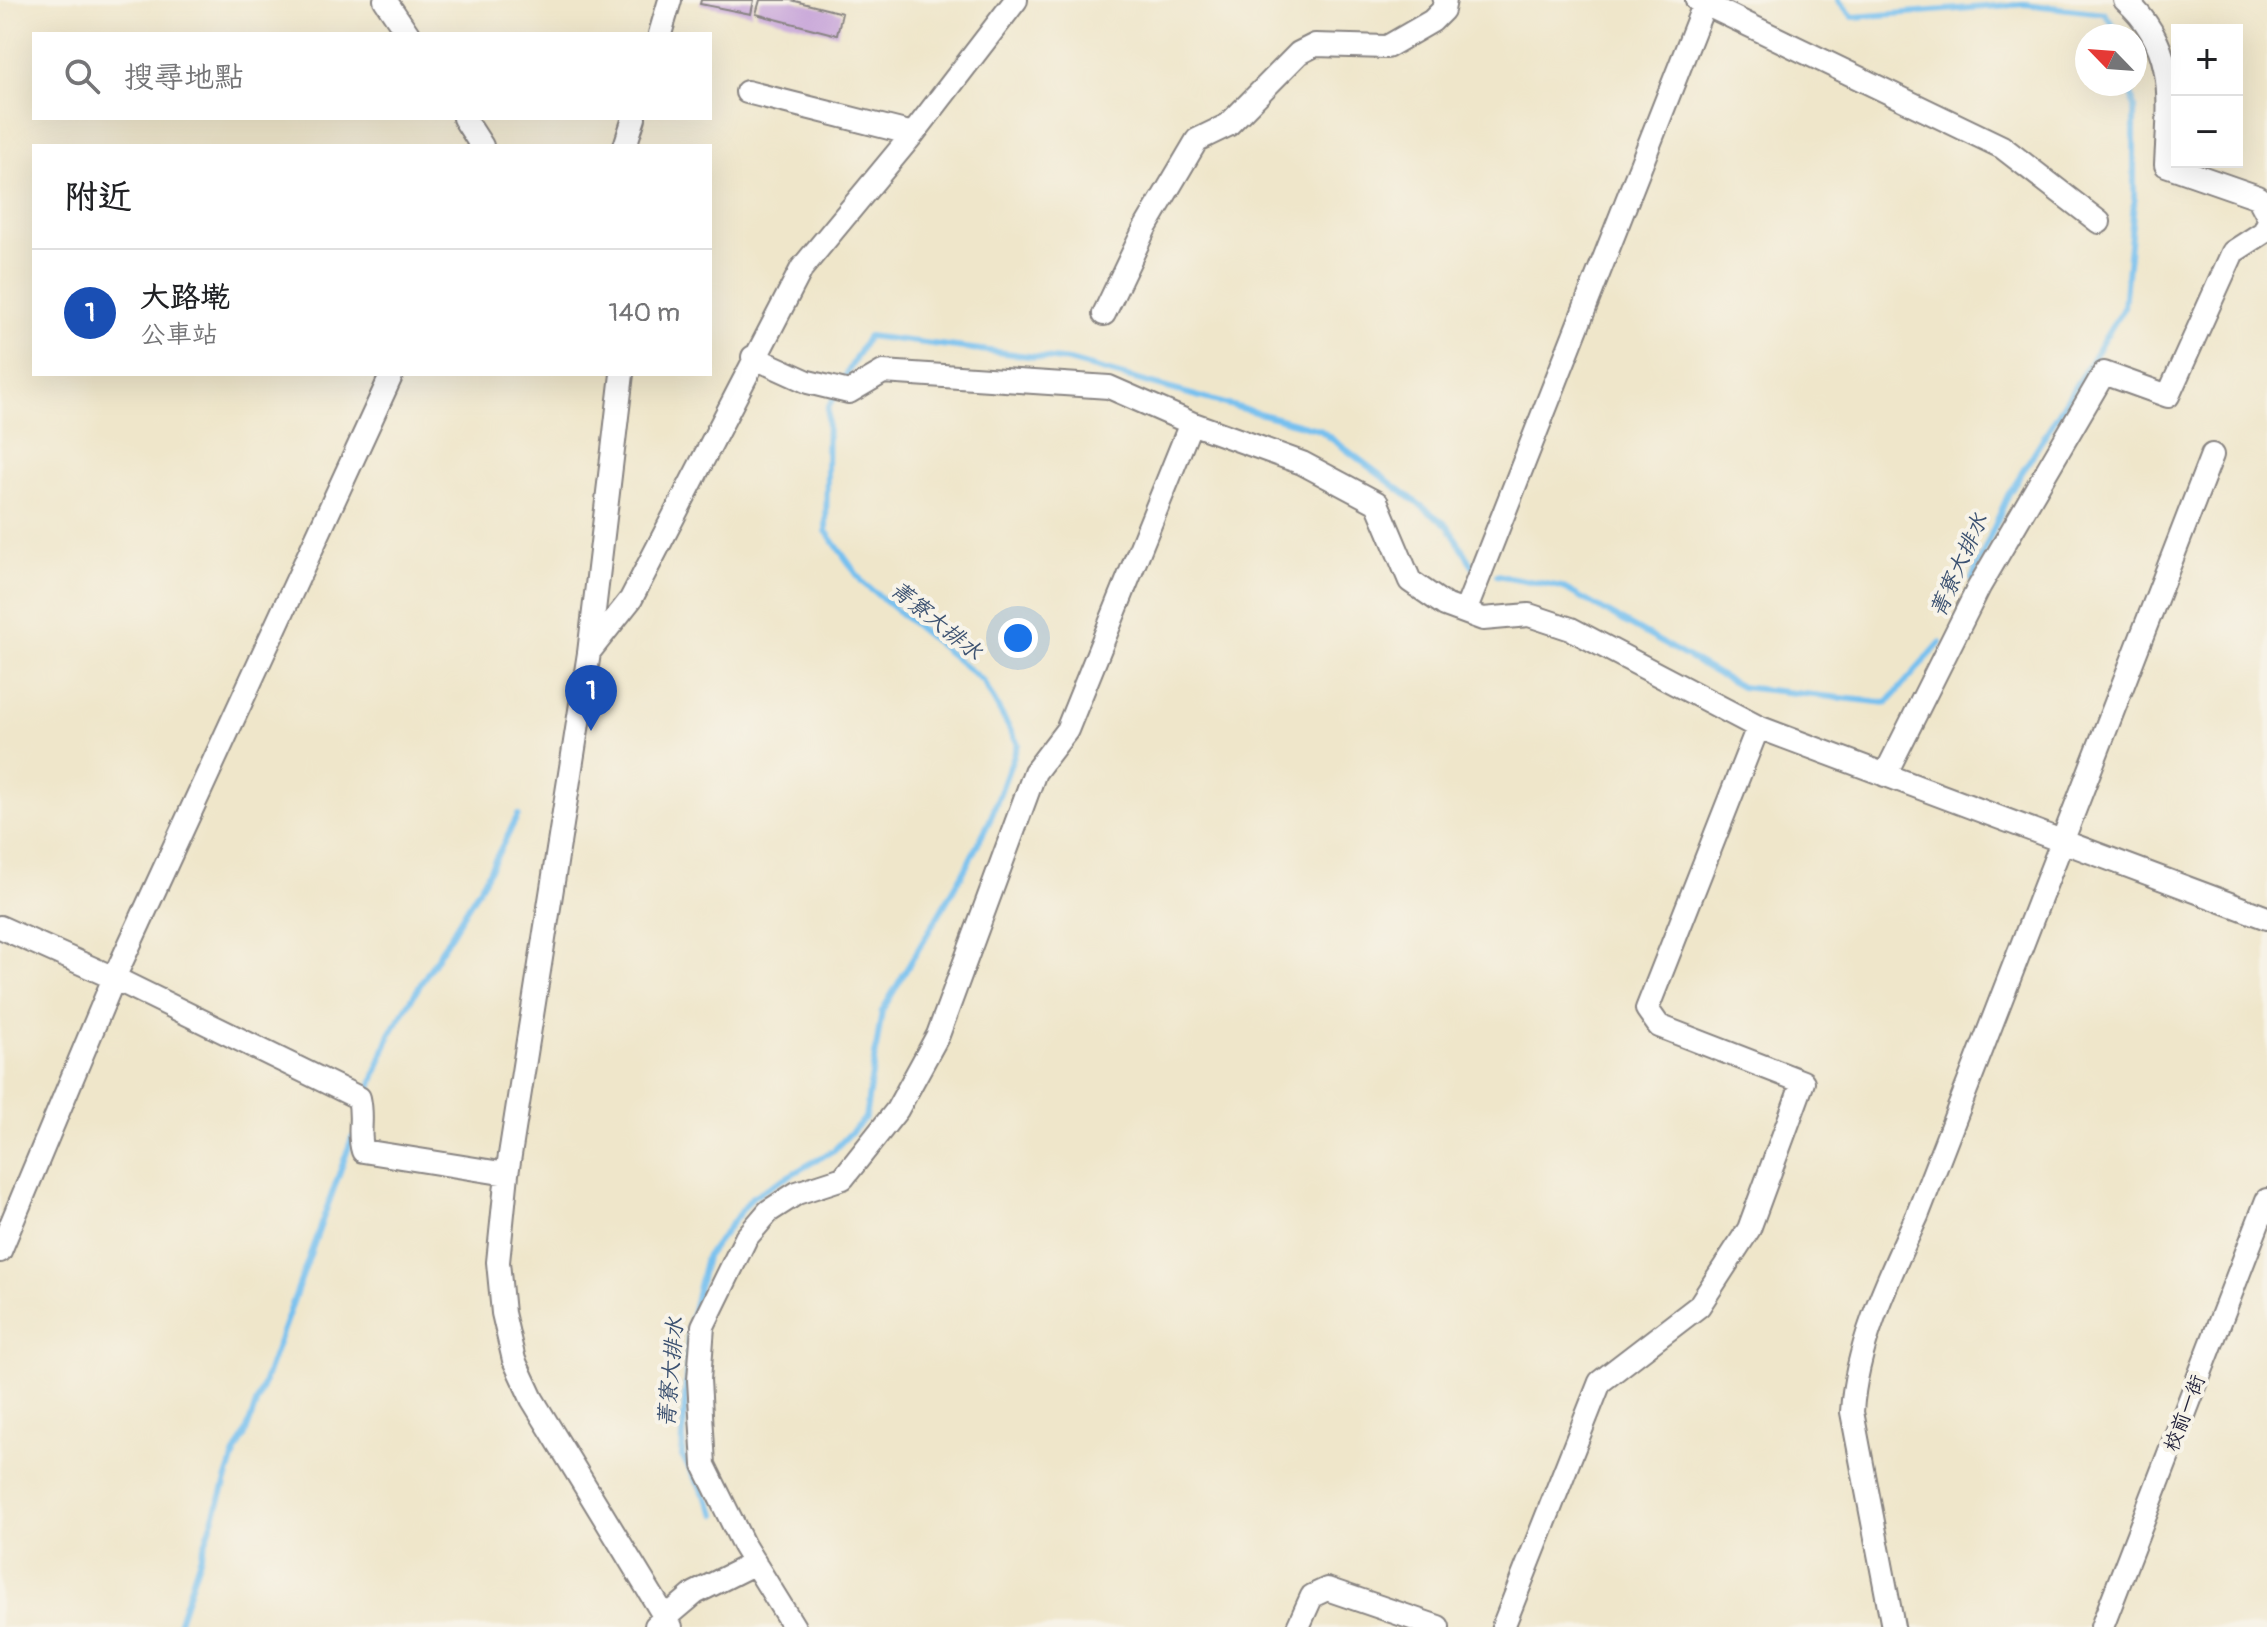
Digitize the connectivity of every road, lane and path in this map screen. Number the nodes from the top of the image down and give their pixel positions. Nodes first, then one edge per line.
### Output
1 (385, 0) edge
2 (670, 0) edge
3 (1016, 0) edge
4 (1445, 0) edge
5 (2125, 0) edge
6 (1700, 2) edge
7 (407, 32) edge
8 (661, 32) edge
9 (747, 92) dead end
10 (465, 120) edge
11 (633, 120) edge
12 (913, 134) junction
13 (481, 144) edge
14 (626, 144) edge
15 (2267, 214) edge
16 (2099, 222) dead end
17 (2267, 225) edge
18 (1104, 314) dead end
19 (753, 357) junction
20 (391, 376) edge
21 (622, 376) edge
22 (1191, 423) junction
23 (2212, 455) dead end
24 (1465, 612) junction
25 (589, 653) junction
26 (1758, 727) junction
27 (1885, 775) junction
28 (2060, 840) junction
29 (2267, 918) edge
30 (0, 927) edge
31 (114, 978) junction
32 (507, 1174) junction
33 (2267, 1200) edge
34 (0, 1251) edge
35 (752, 1564) junction
36 (664, 1624) edge
37 (794, 1627) edge
38 (1298, 1627) edge
39 (1438, 1627) edge
40 (1503, 1627) edge
41 (1893, 1627) edge
42 (2102, 1627) edge

1 - 7 street
2 - 8 street
3 - 12 street
4 - 18 street
5 - 15 street
6 - 16 street
6 - 24 street
9 - 12 street
10 - 13 street
11 - 14 street
12 - 19 street
17 - 27 street
19 - 22 street
19 - 25 street
20 - 31 street
21 - 25 street
22 - 24 street
22 - 35 street
23 - 28 street
24 - 26 street
25 - 32 street
26 - 27 street
26 - 40 street
27 - 28 street
28 - 29 street
28 - 41 street
30 - 31 street
31 - 32 street
31 - 34 street
32 - 36 street
33 - 42 street, 校前一街
35 - 36 street
35 - 37 street
38 - 39 street

